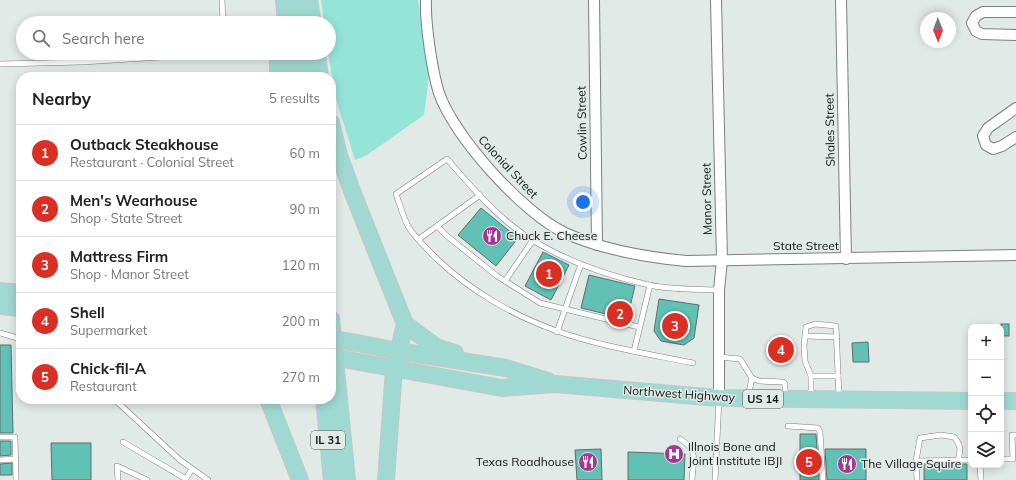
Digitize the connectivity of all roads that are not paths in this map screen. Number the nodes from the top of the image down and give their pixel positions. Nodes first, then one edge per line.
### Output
1 (222, 0) edge
2 (277, 0) edge
3 (284, 0) edge
4 (298, 0) edge
5 (310, 0) edge
6 (594, 0) edge
7 (716, 0) edge
8 (841, 0) edge
9 (426, 1) edge
10 (1016, 12) edge
11 (223, 16) edge
12 (277, 16) edge
13 (285, 16) edge
14 (300, 16) edge
15 (312, 16) edge
16 (1016, 36) edge
17 (105, 60) edge
18 (278, 60) edge
19 (290, 60) edge
20 (306, 60) edge
21 (318, 60) edge
22 (0, 64) edge
23 (278, 72) edge
24 (291, 72) edge
25 (307, 72) edge
26 (319, 72) edge
27 (1016, 108) edge
28 (1016, 137) edge
29 (336, 143) edge
30 (480, 195) junction
31 (438, 226) junction
32 (419, 239) junction
33 (533, 240) junction
34 (597, 245) junction
35 (1016, 255) edge
36 (846, 259) junction
37 (722, 260) junction
38 (581, 264) junction
39 (505, 281) junction
40 (650, 285) junction
41 (719, 290) junction
42 (0, 291) edge
43 (16, 293) edge
44 (0, 306) edge
45 (16, 308) edge
46 (565, 310) junction
47 (405, 324) junction
48 (639, 327) junction
49 (557, 332) junction
50 (0, 333) edge
51 (805, 336) junction
52 (837, 337) junction
53 (16, 338) edge
54 (336, 340) edge
55 (398, 351) junction
56 (634, 351) junction
57 (719, 357) junction
58 (336, 358) edge
59 (693, 363) dead end
60 (506, 368) junction
61 (336, 369) edge
62 (394, 369) junction
63 (811, 376) junction
64 (838, 376) junction
65 (752, 378) junction
66 (555, 384) junction
67 (719, 398) junction
68 (748, 399) junction
69 (785, 399) junction
70 (811, 400) junction
71 (839, 400) junction
72 (968, 401) edge
73 (1004, 401) edge
74 (1016, 401) edge
75 (119, 404) edge
76 (270, 404) edge
77 (324, 404) edge
78 (788, 426) dead end
79 (1016, 435) edge
80 (0, 437) edge
81 (680, 439) dead end
82 (123, 442) dead end
83 (0, 460) edge
84 (16, 460) junction
85 (958, 460) junction
86 (968, 460) edge
87 (1004, 460) edge
88 (916, 461) junction
89 (980, 468) edge
90 (192, 469) junction
91 (186, 479) edge
92 (16, 480) edge
93 (118, 480) edge
94 (147, 480) edge
95 (208, 480) edge
96 (300, 480) edge
97 (332, 480) edge
98 (347, 480) edge
99 (386, 480) edge
100 (692, 480) edge
101 (716, 480) edge
102 (823, 480) edge
103 (917, 480) edge
104 (981, 480) edge

1 - 11 lane
2 - 12 main road
3 - 13 main road
4 - 14 main road
5 - 15 main road
6 - 34 street, Cowlin Street
7 - 37 street, Manor Street
8 - 36 street, Shales Street
9 - 34 street, Colonial Street
10 - 16 street
17 - 22 lane
18 - 23 main road
19 - 24 main road
20 - 25 main road
21 - 26 main road
27 - 28 street
29 - 47 main road
30 - 31 lane
30 - 32 lane
30 - 33 lane
31 - 32 lane
31 - 39 lane
32 - 49 lane
33 - 38 lane
33 - 39 lane
34 - 37 street, State Street
35 - 36 street, State Street
36 - 37 street, State Street
37 - 41 street, Manor Street
38 - 40 lane
38 - 46 lane
39 - 46 lane
40 - 41 lane
40 - 48 lane
41 - 57 street, Manor Street
42 - 43 main road
44 - 45 main road
46 - 48 lane
46 - 49 lane
47 - 55 main road
47 - 60 main road
48 - 56 lane
49 - 56 lane
50 - 53 lane
51 - 52 lane
51 - 52 lane
51 - 63 lane
52 - 64 lane
54 - 55 main road, Northwest Highway / US 14, bridge
55 - 60 main road, Northwest Highway / US 14
55 - 62 main road
56 - 59 lane
57 - 65 lane
57 - 67 street, Manor Street
58 - 62 main road, Northwest Highway / US 14, bridge
60 - 66 main road, Northwest Highway / US 14
61 - 98 main road, IL 31
62 - 66 main road, Northwest Highway / US 14
62 - 99 main road
63 - 64 lane
63 - 70 lane
64 - 71 lane
65 - 68 lane
65 - 69 lane
66 - 67 main road, Northwest Highway / US 14
67 - 68 main road, Northwest Highway / US 14
67 - 101 lane
68 - 69 main road, Northwest Highway / US 14
69 - 70 main road, Northwest Highway / US 14
70 - 71 main road, Northwest Highway / US 14
71 - 72 main road, Northwest Highway / US 14
73 - 74 main road
75 - 90 lane
76 - 96 main road
77 - 97 main road, IL 31
78 - 102 lane
79 - 87 lane
80 - 84 lane
81 - 100 lane
82 - 91 lane
83 - 84 lane
84 - 92 lane
85 - 86 lane
85 - 88 lane
85 - 88 lane
88 - 103 lane
89 - 104 lane
90 - 91 lane
90 - 95 lane
93 - 94 lane

